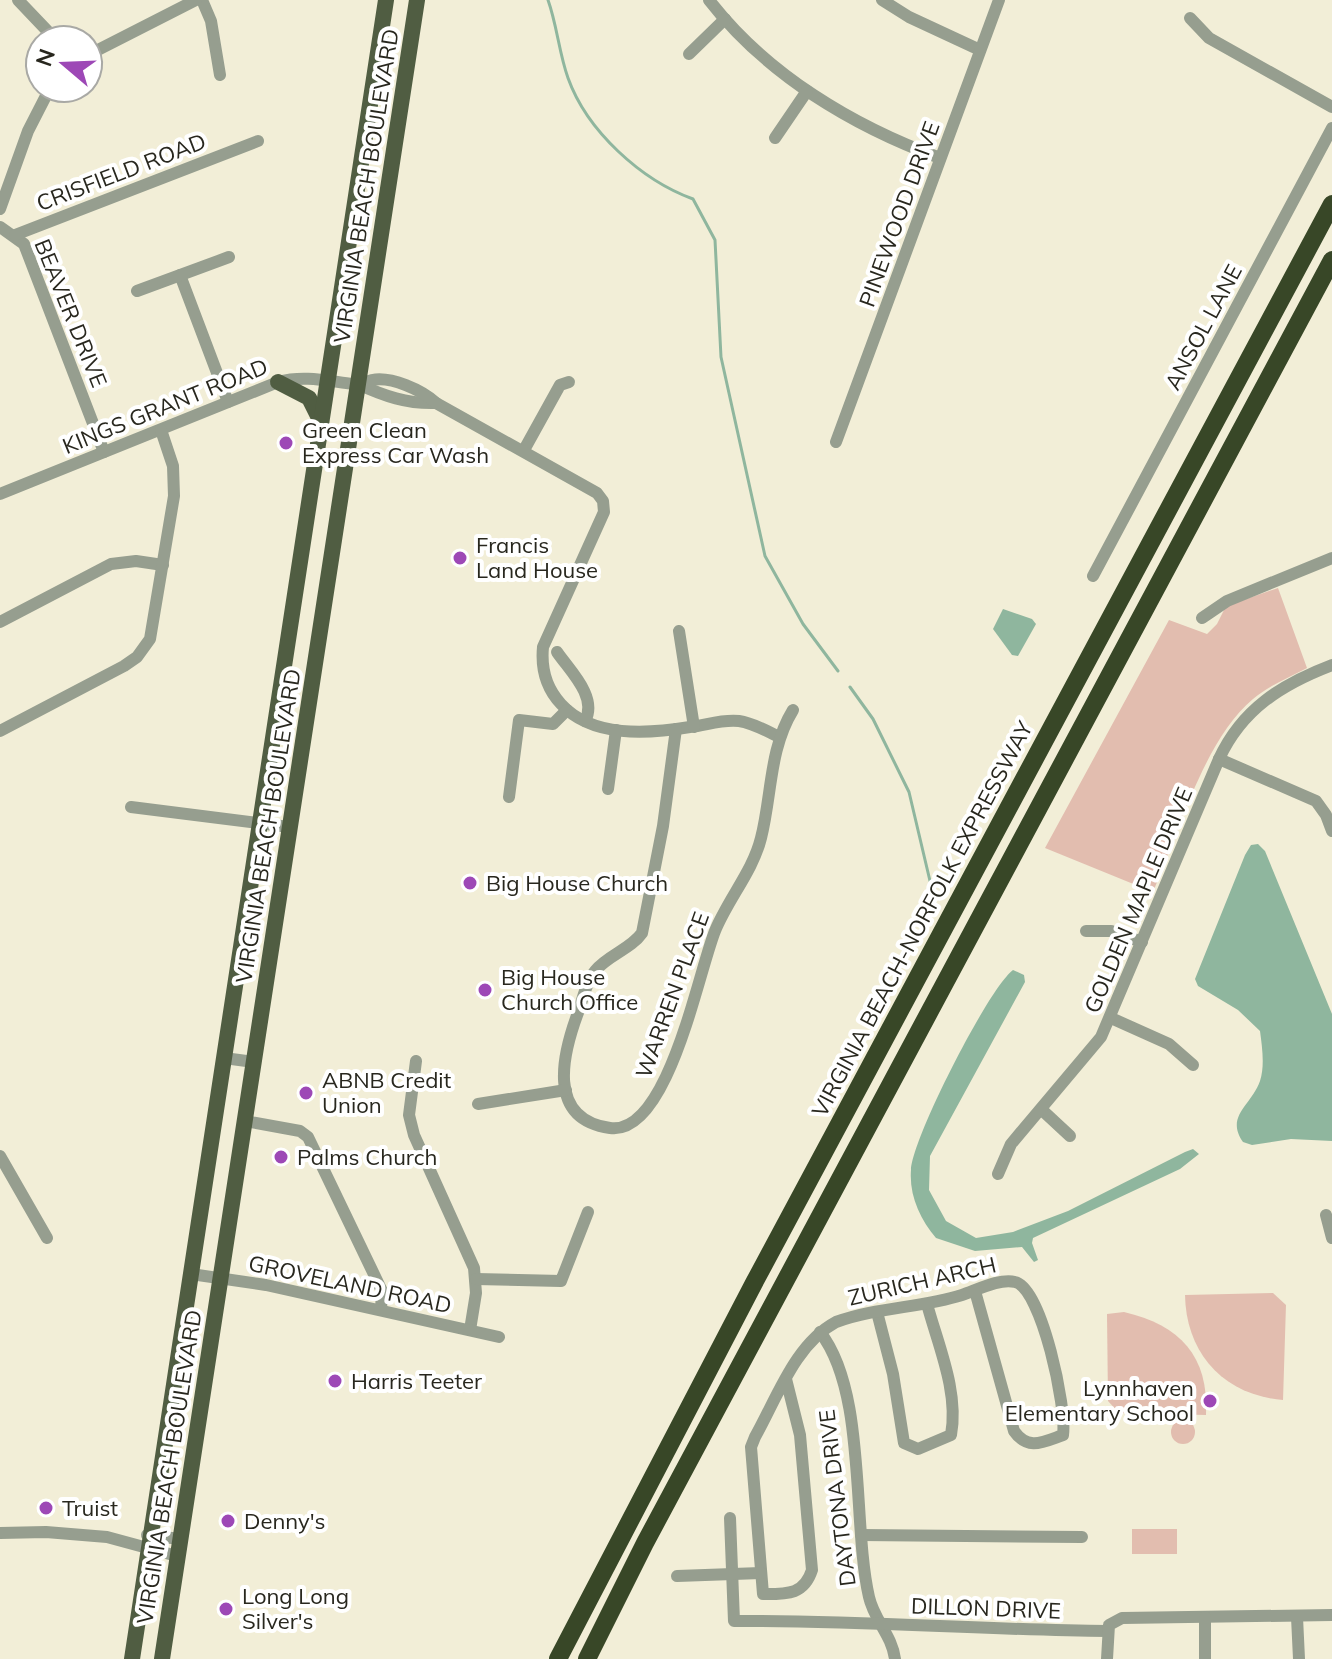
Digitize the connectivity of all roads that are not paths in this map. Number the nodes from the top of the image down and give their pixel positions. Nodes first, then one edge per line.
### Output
1 (18, 0) edge
2 (196, 0) edge
3 (202, 0) edge
4 (386, 0) edge
5 (417, 0) edge
6 (709, 0) edge
7 (882, 0) edge
8 (999, 0) edge
9 (1190, 18) dead end
10 (725, 19) junction
11 (41, 24) edge
12 (104, 47) edge
13 (980, 50) junction
14 (689, 54) dead end
15 (220, 75) dead end
16 (807, 91) junction
17 (42, 104) edge
18 (1332, 107) edge
19 (1332, 128) edge
20 (775, 138) dead end
21 (258, 141) dead end
22 (940, 158) junction
23 (0, 169) edge
24 (10, 180) junction
25 (1332, 204) edge
26 (0, 209) edge
27 (0, 227) edge
28 (15, 235) junction
29 (229, 257) dead end
30 (1332, 260) edge
31 (180, 275) junction
32 (137, 291) dead end
33 (328, 380) junction
34 (278, 382) junction
35 (569, 382) dead end
36 (358, 384) junction
37 (228, 402) junction
38 (322, 424) junction
39 (161, 430) junction
40 (836, 442) dead end
41 (524, 450) junction
42 (104, 452) junction
43 (0, 494) edge
44 (1332, 558) edge
45 (163, 565) junction
46 (1093, 576) dead end
47 (1202, 618) dead end
48 (0, 622) edge
49 (679, 631) dead end
50 (557, 652) dead end
51 (1332, 665) edge
52 (567, 710) junction
53 (793, 710) dead end
54 (585, 721) junction
55 (694, 727) junction
56 (676, 729) junction
57 (616, 730) junction
58 (0, 731) edge
59 (779, 737) junction
60 (1219, 759) junction
61 (608, 789) dead end
62 (509, 797) dead end
63 (131, 807) dead end
64 (259, 824) junction
65 (289, 827) junction
66 (1332, 831) edge
67 (1086, 931) dead end
68 (1142, 942) junction
69 (1111, 1018) junction
70 (224, 1058) junction
71 (416, 1061) dead end
72 (254, 1062) junction
73 (1193, 1065) dead end
74 (566, 1090) junction
75 (478, 1104) dead end
76 (1042, 1110) junction
77 (245, 1121) junction
78 (1070, 1136) dead end
79 (0, 1156) edge
80 (998, 1174) dead end
81 (588, 1212) dead end
82 (1326, 1215) dead end
83 (47, 1238) dead end
84 (1332, 1238) edge
85 (191, 1274) junction
86 (220, 1278) junction
87 (476, 1279) junction
88 (975, 1291) junction
89 (927, 1304) junction
90 (381, 1310) junction
91 (877, 1312) junction
92 (470, 1330) junction
93 (820, 1332) junction
94 (499, 1337) dead end
95 (786, 1379) junction
96 (730, 1518) dead end
97 (0, 1533) edge
98 (861, 1535) junction
99 (1082, 1537) dead end
100 (150, 1542) junction
101 (179, 1548) junction
102 (761, 1573) junction
103 (733, 1574) junction
104 (677, 1576) dead end
105 (1332, 1615) edge
106 (1205, 1617) junction
107 (1297, 1617) junction
108 (884, 1625) junction
109 (1108, 1631) junction
110 (132, 1659) edge
111 (162, 1659) edge
112 (558, 1659) edge
113 (587, 1659) edge
114 (895, 1659) edge
115 (1107, 1659) edge
116 (1205, 1659) edge
117 (1299, 1659) edge

1 - 11 street
2 - 12 street
3 - 15 street
4 - 33 main road, VIRGINIA BEACH BOULEVARD
5 - 36 main road, VIRGINIA BEACH BOULEVARD
6 - 10 street
7 - 13 street
8 - 13 street, PINEWOOD DRIVE
9 - 18 street
10 - 14 street
10 - 16 street
13 - 22 street, PINEWOOD DRIVE
16 - 20 street
16 - 22 street
17 - 24 street
19 - 46 street, ANSOL LANE
21 - 28 street, CRISFIELD ROAD
22 - 40 street, PINEWOOD DRIVE
23 - 24 street
24 - 26 street
25 - 112 highway, VIRGINIA BEACH-NORFOLK EXPRESSWAY
27 - 28 street, CRISFIELD ROAD
28 - 42 street, BEAVER DRIVE
29 - 31 street
30 - 113 highway
31 - 32 street
31 - 37 street
33 - 34 street, KINGS GRANT ROAD
33 - 36 street, KINGS GRANT ROAD
33 - 38 main road, VIRGINIA BEACH BOULEVARD
34 - 37 street, KINGS GRANT ROAD
34 - 38 main road
35 - 41 street
36 - 41 street, KINGS GRANT ROAD
36 - 65 main road, VIRGINIA BEACH BOULEVARD
37 - 39 street, KINGS GRANT ROAD
38 - 64 main road, VIRGINIA BEACH BOULEVARD
39 - 42 street, KINGS GRANT ROAD
39 - 45 street
41 - 52 street, KINGS GRANT ROAD
42 - 43 street, KINGS GRANT ROAD
44 - 47 street
45 - 48 street
45 - 58 street
49 - 55 street
50 - 54 street
51 - 60 street, GOLDEN MAPLE DRIVE
52 - 54 street
52 - 62 street
53 - 59 street, WARREN PLACE
54 - 57 street
55 - 56 street
55 - 59 street
56 - 57 street
56 - 74 street
57 - 61 street
59 - 74 street, WARREN PLACE
60 - 66 street
60 - 68 street, GOLDEN MAPLE DRIVE
63 - 64 street
64 - 65 street
64 - 70 main road, VIRGINIA BEACH BOULEVARD
65 - 72 main road, VIRGINIA BEACH BOULEVARD
67 - 68 street
68 - 69 street, GOLDEN MAPLE DRIVE
69 - 73 street
69 - 76 street, GOLDEN MAPLE DRIVE
70 - 72 street
70 - 85 main road, VIRGINIA BEACH BOULEVARD
71 - 87 street
72 - 77 main road, VIRGINIA BEACH BOULEVARD
74 - 75 street
76 - 78 street
76 - 80 street, GOLDEN MAPLE DRIVE
77 - 86 main road, VIRGINIA BEACH BOULEVARD
77 - 90 street
79 - 83 street
81 - 87 street
82 - 84 street
85 - 86 street, GROVELAND ROAD
85 - 100 main road, VIRGINIA BEACH BOULEVARD
86 - 90 street, GROVELAND ROAD
86 - 101 main road, VIRGINIA BEACH BOULEVARD
87 - 92 street
88 - 88 street, ZURICH ARCH
88 - 89 street, ZURICH ARCH
89 - 91 street, ZURICH ARCH
89 - 91 street
90 - 92 street, GROVELAND ROAD
91 - 93 street, ZURICH ARCH
92 - 94 street, GROVELAND ROAD
93 - 95 street
93 - 98 street, DAYTONA DRIVE
95 - 102 street
95 - 102 street
96 - 103 street, DILLON DRIVE
97 - 100 street
98 - 99 street
98 - 108 street, DAYTONA DRIVE
100 - 101 street
100 - 110 main road, VIRGINIA BEACH BOULEVARD
101 - 111 main road, VIRGINIA BEACH BOULEVARD
102 - 103 street
103 - 104 street
103 - 108 street, DILLON DRIVE
105 - 107 street, DILLON DRIVE
106 - 107 street, DILLON DRIVE
106 - 109 street, DILLON DRIVE
106 - 116 street
107 - 117 street
108 - 109 street, DILLON DRIVE
108 - 114 street, DAYTONA DRIVE
109 - 115 street

